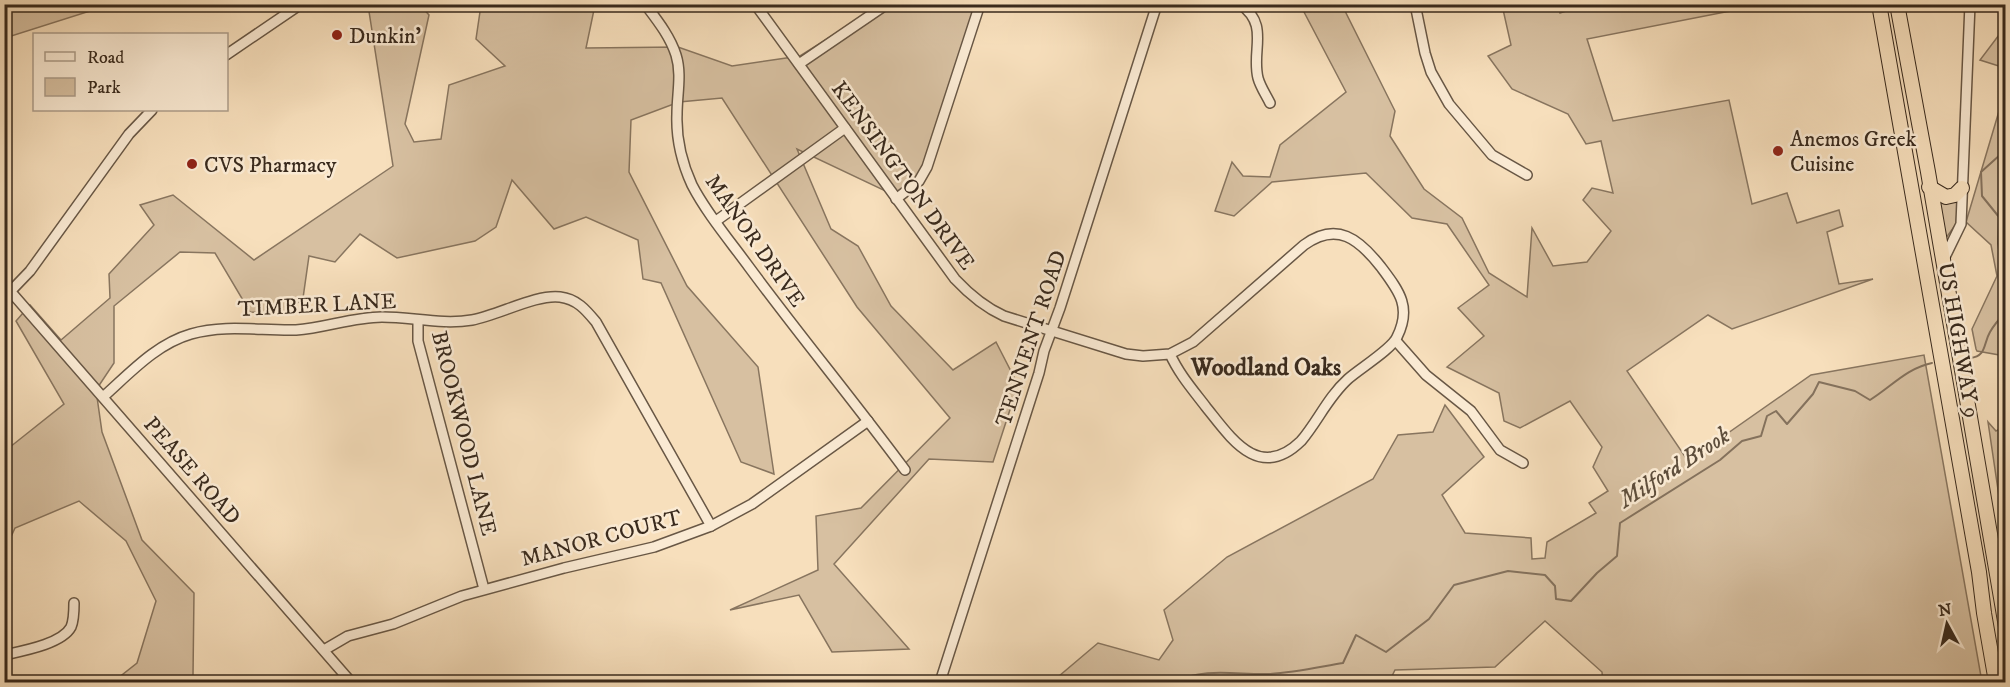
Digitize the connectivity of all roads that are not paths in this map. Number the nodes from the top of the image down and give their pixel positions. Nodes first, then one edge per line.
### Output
1 (301, 4) edge
2 (645, 4) edge
3 (755, 4) edge
4 (886, 4) edge
5 (980, 4) edge
6 (1157, 4) edge
7 (1240, 4) edge
8 (1415, 4) edge
9 (1880, 4) edge
10 (1897, 4) edge
11 (1970, 4) edge
12 (228, 54) edge
13 (799, 64) junction
14 (1270, 103) dead end
15 (151, 111) edge
16 (845, 128) junction
17 (1527, 175) dead end
18 (1929, 187) junction
19 (1962, 188) junction
20 (896, 199) junction
21 (716, 220) junction
22 (1942, 264) junction
23 (7, 291) edge
24 (418, 320) junction
25 (1052, 331) junction
26 (1396, 341) junction
27 (1170, 354) junction
28 (103, 397) junction
29 (868, 421) junction
30 (1522, 463) dead end
31 (904, 470) dead end
32 (711, 526) junction
33 (484, 590) junction
34 (74, 603) dead end
35 (2006, 627) edge
36 (324, 650) junction
37 (4, 655) edge
38 (351, 682) edge
39 (940, 682) edge
40 (1996, 682) edge

1 - 12 street
2 - 21 street, MANOR DRIVE
3 - 13 street, KENSINGTON DRIVE
4 - 13 street
5 - 20 street
6 - 25 street, TENNENT ROAD
7 - 14 street
8 - 17 street
9 - 40 highway, US HIGHWAY 9
10 - 18 highway, US HIGHWAY 9
11 - 19 street
13 - 16 street, KENSINGTON DRIVE
15 - 23 street
16 - 20 street, KENSINGTON DRIVE
16 - 21 street
18 - 19 highway
18 - 22 highway, US HIGHWAY 9
19 - 22 street
20 - 25 street, KENSINGTON DRIVE
21 - 29 street, MANOR DRIVE
22 - 35 highway, US HIGHWAY 9
23 - 28 street, PEASE ROAD
24 - 28 street, TIMBER LANE
24 - 32 street, TIMBER LANE
24 - 33 street, BROOKWOOD LANE
25 - 27 street, KENSINGTON DRIVE
25 - 39 street, TENNENT ROAD
26 - 27 street
26 - 27 street
26 - 30 street
28 - 36 street, PEASE ROAD
29 - 31 street, MANOR DRIVE
29 - 32 street, MANOR COURT
32 - 33 street, MANOR COURT
33 - 36 street, MANOR COURT
34 - 37 street
36 - 38 street, PEASE ROAD

